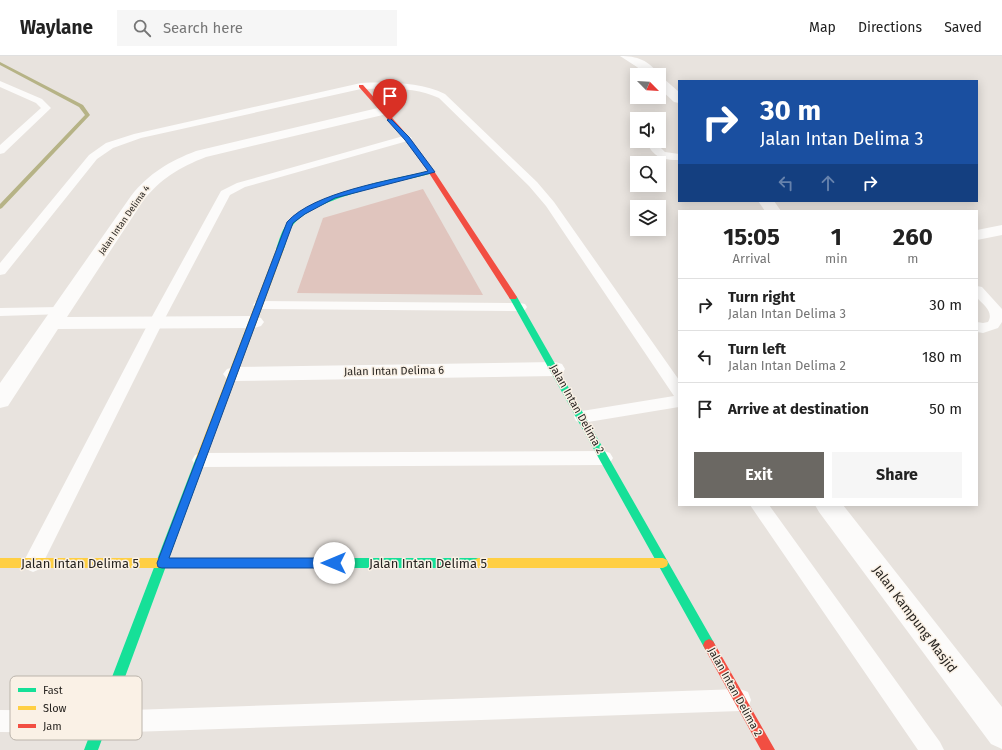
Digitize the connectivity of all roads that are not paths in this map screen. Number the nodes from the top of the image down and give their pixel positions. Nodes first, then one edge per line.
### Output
1 (626, 56) edge
2 (645, 68) edge
3 (0, 84) edge
4 (361, 86) junction
5 (666, 87) edge
6 (678, 98) edge
7 (382, 111) junction
8 (407, 138) junction
9 (655, 148) edge
10 (0, 151) edge
11 (678, 157) edge
12 (432, 172) junction
13 (1002, 230) edge
14 (978, 234) edge
15 (0, 271) edge
16 (978, 291) edge
17 (520, 307) junction
18 (0, 312) edge
19 (257, 313) junction
20 (57, 317) junction
21 (156, 322) junction
22 (978, 327) edge
23 (555, 369) junction
24 (234, 374) junction
25 (678, 391) edge
26 (0, 400) edge
27 (678, 401) edge
28 (582, 417) junction
29 (604, 458) junction
30 (201, 460) junction
31 (760, 506) edge
32 (829, 506) edge
33 (0, 563) edge
34 (33, 563) junction
35 (162, 563) junction
36 (663, 563) junction
37 (119, 676) edge
38 (740, 700) junction
39 (0, 720) edge
40 (10, 720) edge
41 (142, 721) edge
42 (1002, 733) edge
43 (95, 740) edge
44 (91, 750) edge
45 (768, 750) edge
46 (932, 750) edge

1 - 2 street
3 - 10 lane
4 - 7 street, Jalan Intan Delima 2
4 - 15 lane
4 - 25 lane
5 - 6 street
7 - 8 street, Jalan Intan Delima 2
7 - 20 street, Jalan Intan Delima 4
8 - 12 street, Jalan Intan Delima 2
8 - 21 lane
9 - 11 lane
12 - 17 street, Jalan Intan Delima 2
12 - 19 street
13 - 14 street
16 - 22 lane
17 - 19 lane
17 - 23 street, Jalan Intan Delima 2
18 - 20 lane
19 - 21 street
19 - 24 street
20 - 21 street
20 - 26 street, Jalan Intan Delima 4
21 - 34 lane
23 - 24 street, Jalan Intan Delima 6
23 - 28 street, Jalan Intan Delima 2
24 - 30 street
27 - 28 lane
28 - 29 street, Jalan Intan Delima 2
29 - 30 lane
29 - 36 street, Jalan Intan Delima 2
30 - 35 street
31 - 46 lane
32 - 42 street, Jalan Kampung Masjid
33 - 34 street, Jalan Intan Delima 5
34 - 35 street, Jalan Intan Delima 5
35 - 36 street, Jalan Intan Delima 5
35 - 37 street
36 - 38 street, Jalan Intan Delima 2
38 - 41 lane
38 - 45 street, Jalan Intan Delima 2
39 - 40 lane
43 - 44 street

